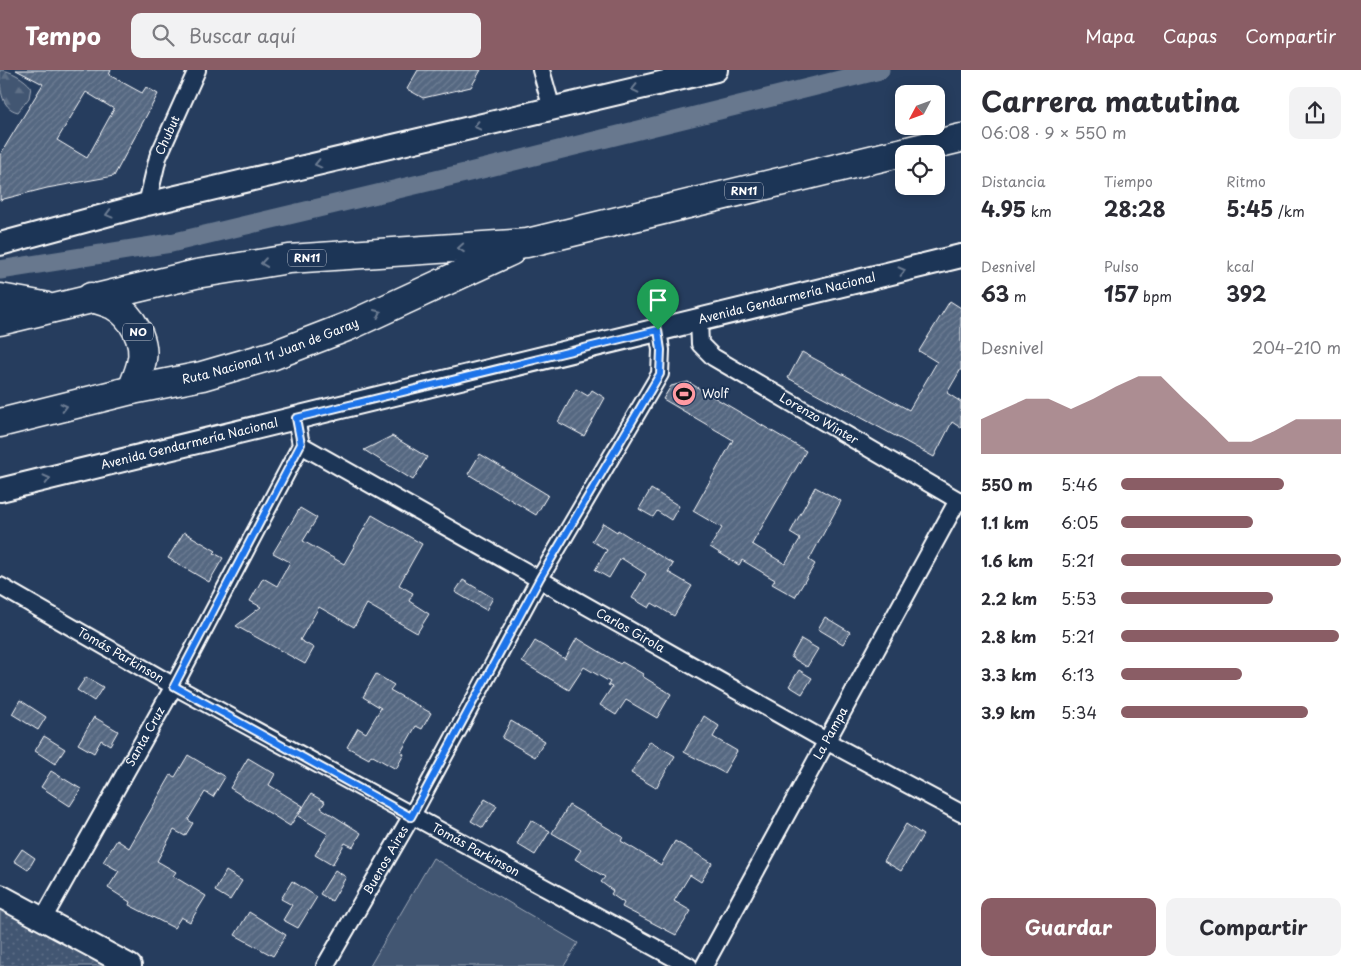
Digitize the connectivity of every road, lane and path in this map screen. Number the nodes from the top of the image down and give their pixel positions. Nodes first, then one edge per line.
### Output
1 (197, 70) edge
2 (541, 70) edge
3 (716, 70) edge
4 (552, 109) junction
5 (961, 138) edge
6 (147, 204) junction
7 (527, 243) junction
8 (0, 244) edge
9 (961, 256) edge
10 (91, 297) junction
11 (0, 298) edge
12 (53, 308) junction
13 (699, 320) junction
14 (0, 321) edge
15 (658, 330) junction
16 (132, 390) junction
17 (296, 418) junction
18 (12, 420) edge
19 (0, 434) edge
20 (301, 444) junction
21 (0, 490) edge
22 (959, 501) edge
23 (540, 578) junction
24 (0, 586) edge
25 (174, 686) junction
26 (828, 742) junction
27 (961, 813) edge
28 (411, 817) junction
29 (0, 896) edge
30 (43, 919) junction
31 (130, 966) edge
32 (325, 966) edge
33 (689, 966) edge
34 (704, 966) edge

1 - 6 street, Chubut
2 - 4 street
3 -> 4 main road
4 -> 6 main road
5 - 7 highway, Ruta Nacional 11 Juan de Garay / RN11
6 -> 8 main road
7 -> 10 highway, Ruta Nacional 11 Juan de Garay / RN11
16 -> 7 highway, Ruta Nacional 11 Juan de Garay / RN11
13 -> 9 main road, Avenida Gendarmería Nacional
10 - 12 highway, Ruta Nacional 11 Juan de Garay / RN11
10 - 16 highway, NO
11 - 12 highway
12 - 14 highway, Ruta Nacional 11 Juan de Garay / RN11
13 - 15 main road, Avenida Gendarmería Nacional
13 - 22 street, Lorenzo Winter
15 - 17 main road, Avenida Gendarmería Nacional
15 - 23 street, Buenos Aires
18 -> 16 highway, Ruta Nacional 11 Juan de Garay / RN11
17 - 20 street
21 -> 17 main road, Avenida Gendarmería Nacional
18 - 19 highway
20 - 23 street, Carlos Girola
20 - 25 street, Santa Cruz
22 - 26 street, La Pampa
23 - 26 street, Carlos Girola
23 - 28 street, Buenos Aires
24 - 25 street, Tomás Parkinson
25 - 28 street, Tomás Parkinson
25 - 30 street, Santa Cruz
26 - 27 street, Carlos Girola
26 - 34 street, La Pampa
28 - 32 street, Buenos Aires
28 - 33 street, Tomás Parkinson
29 - 30 main road
30 - 31 main road

